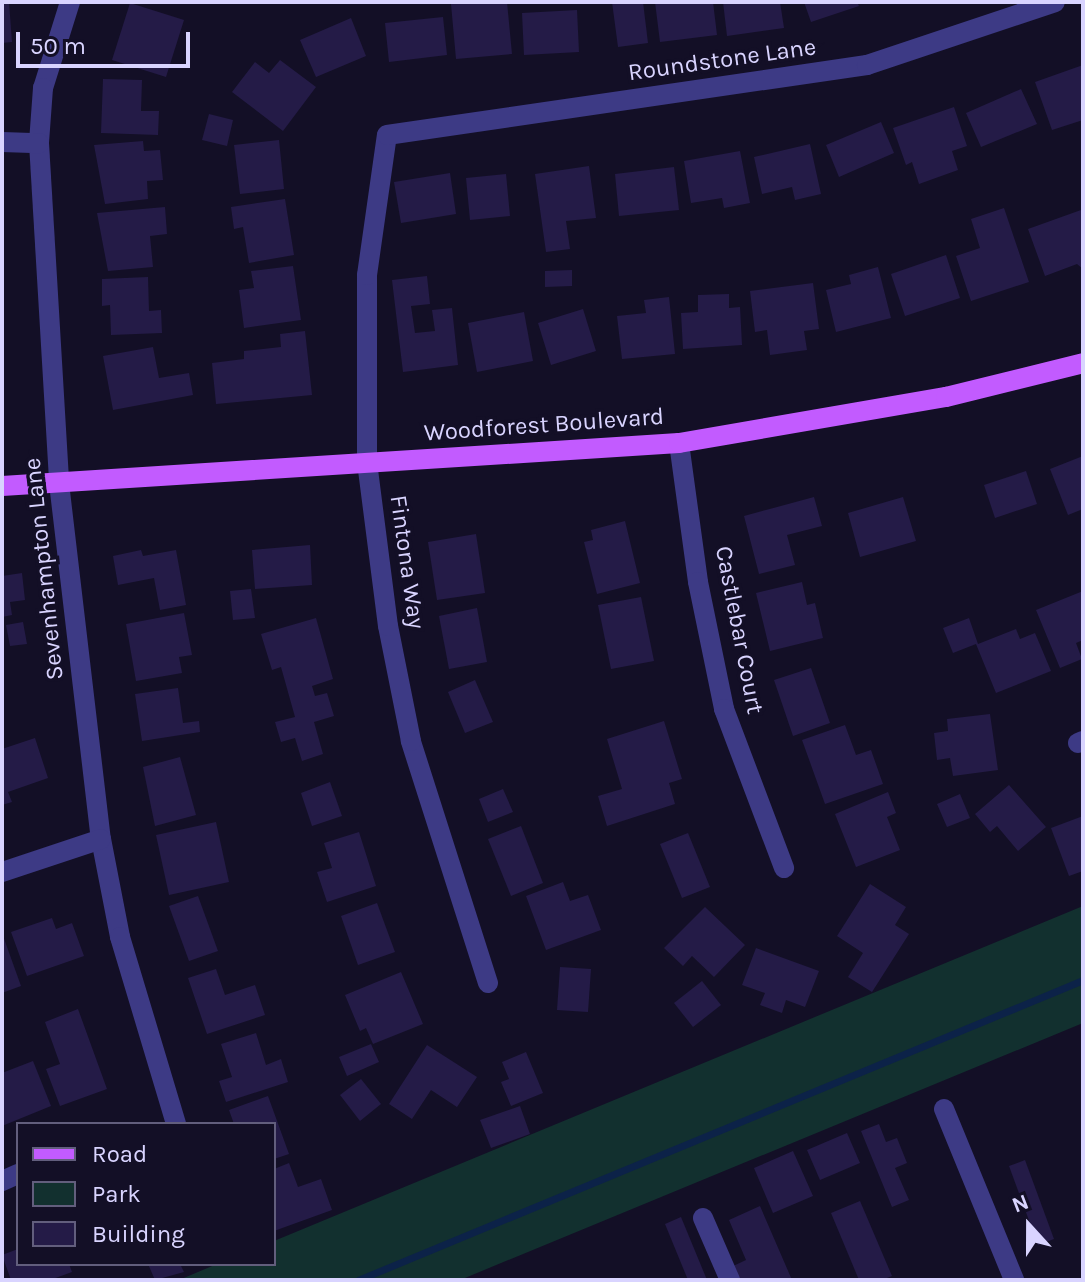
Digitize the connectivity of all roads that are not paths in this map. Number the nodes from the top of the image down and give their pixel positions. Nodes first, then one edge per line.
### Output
1 (70, 2) edge
2 (1055, 2) edge
3 (387, 135) joint
4 (2, 142) edge
5 (39, 143) junction
6 (1083, 363) edge
7 (679, 443) junction
8 (367, 462) junction
9 (59, 483) junction
10 (2, 486) edge
11 (101, 839) junction
12 (784, 868) dead end
13 (2, 872) edge
14 (488, 983) dead end
15 (944, 1109) dead end
16 (175, 1122) edge
17 (703, 1218) dead end
18 (730, 1280) edge
19 (1014, 1280) edge

1 - 5 street, Sevenhampton Lane
2 - 3 street, Roundstone Lane
3 - 8 street, Fintona Way
4 - 5 street
5 - 9 street, Sevenhampton Lane
6 - 7 main road, Woodforest Boulevard
7 - 8 main road, Woodforest Boulevard
7 - 12 street, Castlebar Court
8 - 9 main road, Woodforest Boulevard
8 - 14 street, Fintona Way
9 - 10 main road, Woodforest Boulevard
9 - 11 street, Sevenhampton Lane
11 - 13 street
11 - 16 street, Sevenhampton Lane
15 - 19 street
17 - 18 street

